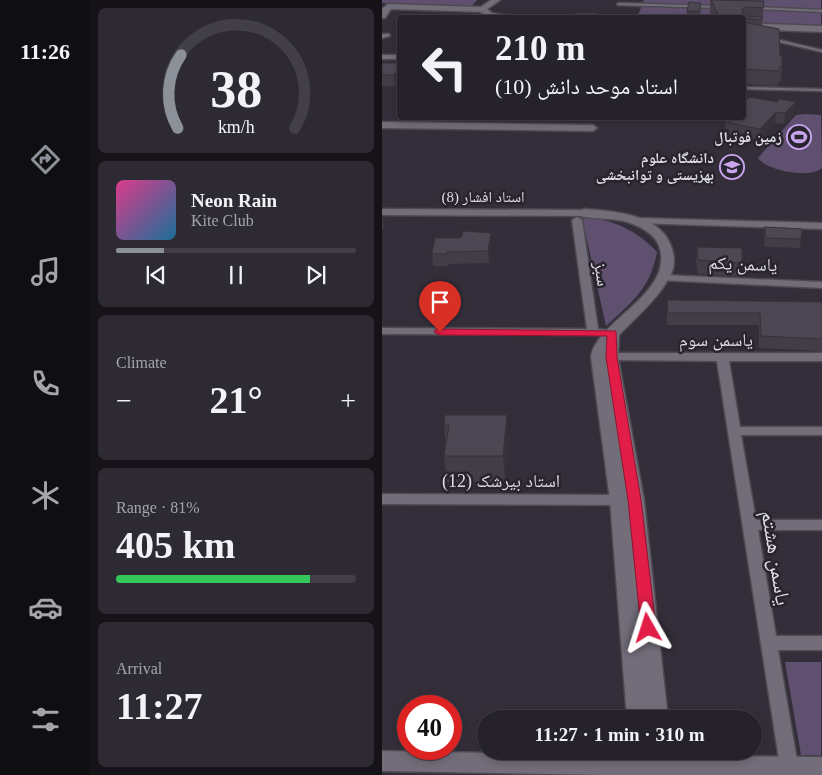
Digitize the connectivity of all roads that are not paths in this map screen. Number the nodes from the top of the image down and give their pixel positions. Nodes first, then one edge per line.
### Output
1 (486, 0) edge
2 (496, 0) edge
3 (658, 0) edge
4 (619, 4) dead end
5 (661, 5) junction
6 (385, 6) edge
7 (726, 7) edge
8 (745, 8) edge
9 (480, 10) junction
10 (822, 11) edge
11 (490, 15) edge
12 (382, 16) edge
13 (746, 26) edge
14 (822, 29) edge
15 (762, 38) edge
16 (822, 51) edge
17 (382, 57) edge
18 (397, 57) edge
19 (746, 88) edge
20 (822, 90) edge
21 (382, 125) edge
22 (593, 128) dead end
23 (382, 212) edge
24 (580, 216) junction
25 (639, 221) junction
26 (822, 226) edge
27 (663, 278) junction
28 (822, 285) edge
29 (382, 331) edge
30 (593, 333) junction
31 (612, 333) junction
32 (605, 357) junction
33 (722, 357) junction
34 (822, 357) edge
35 (734, 431) junction
36 (822, 431) edge
37 (382, 499) edge
38 (627, 500) junction
39 (749, 525) junction
40 (822, 525) edge
41 (769, 643) junction
42 (822, 643) edge
43 (637, 710) edge
44 (657, 710) edge
45 (382, 761) edge
46 (641, 764) edge
47 (663, 764) edge
48 (789, 766) junction
49 (822, 767) edge

1 - 9 street
2 - 9 street
3 - 5 lane
4 - 5 lane
5 - 7 lane
6 - 9 street
6 - 12 street
8 - 10 lane
9 - 11 street
13 - 14 street
15 - 16 lane
17 - 18 street
19 - 20 lane
21 - 22 street
23 - 24 street, استاد افشار (8)
24 - 25 street
24 - 30 street, سبز
25 - 26 street
25 - 27 street
27 - 28 street, یاسمن یکم
27 - 31 street
29 - 30 street
30 - 31 street
31 - 32 street
32 - 33 street, یاسمن سوم
32 - 38 street
33 - 34 street, یاسمن سوم
33 - 35 street, یاسمن هشتم
35 - 36 street
35 - 39 street, یاسمن هشتم
37 - 38 street, استاد بیرشک (12)
38 - 43 street
38 - 44 street
39 - 40 street
39 - 41 street, یاسمن هشتم
41 - 42 street
41 - 48 street, یاسمن هشتم
45 - 46 street
46 - 47 street
47 - 48 street
48 - 49 street

